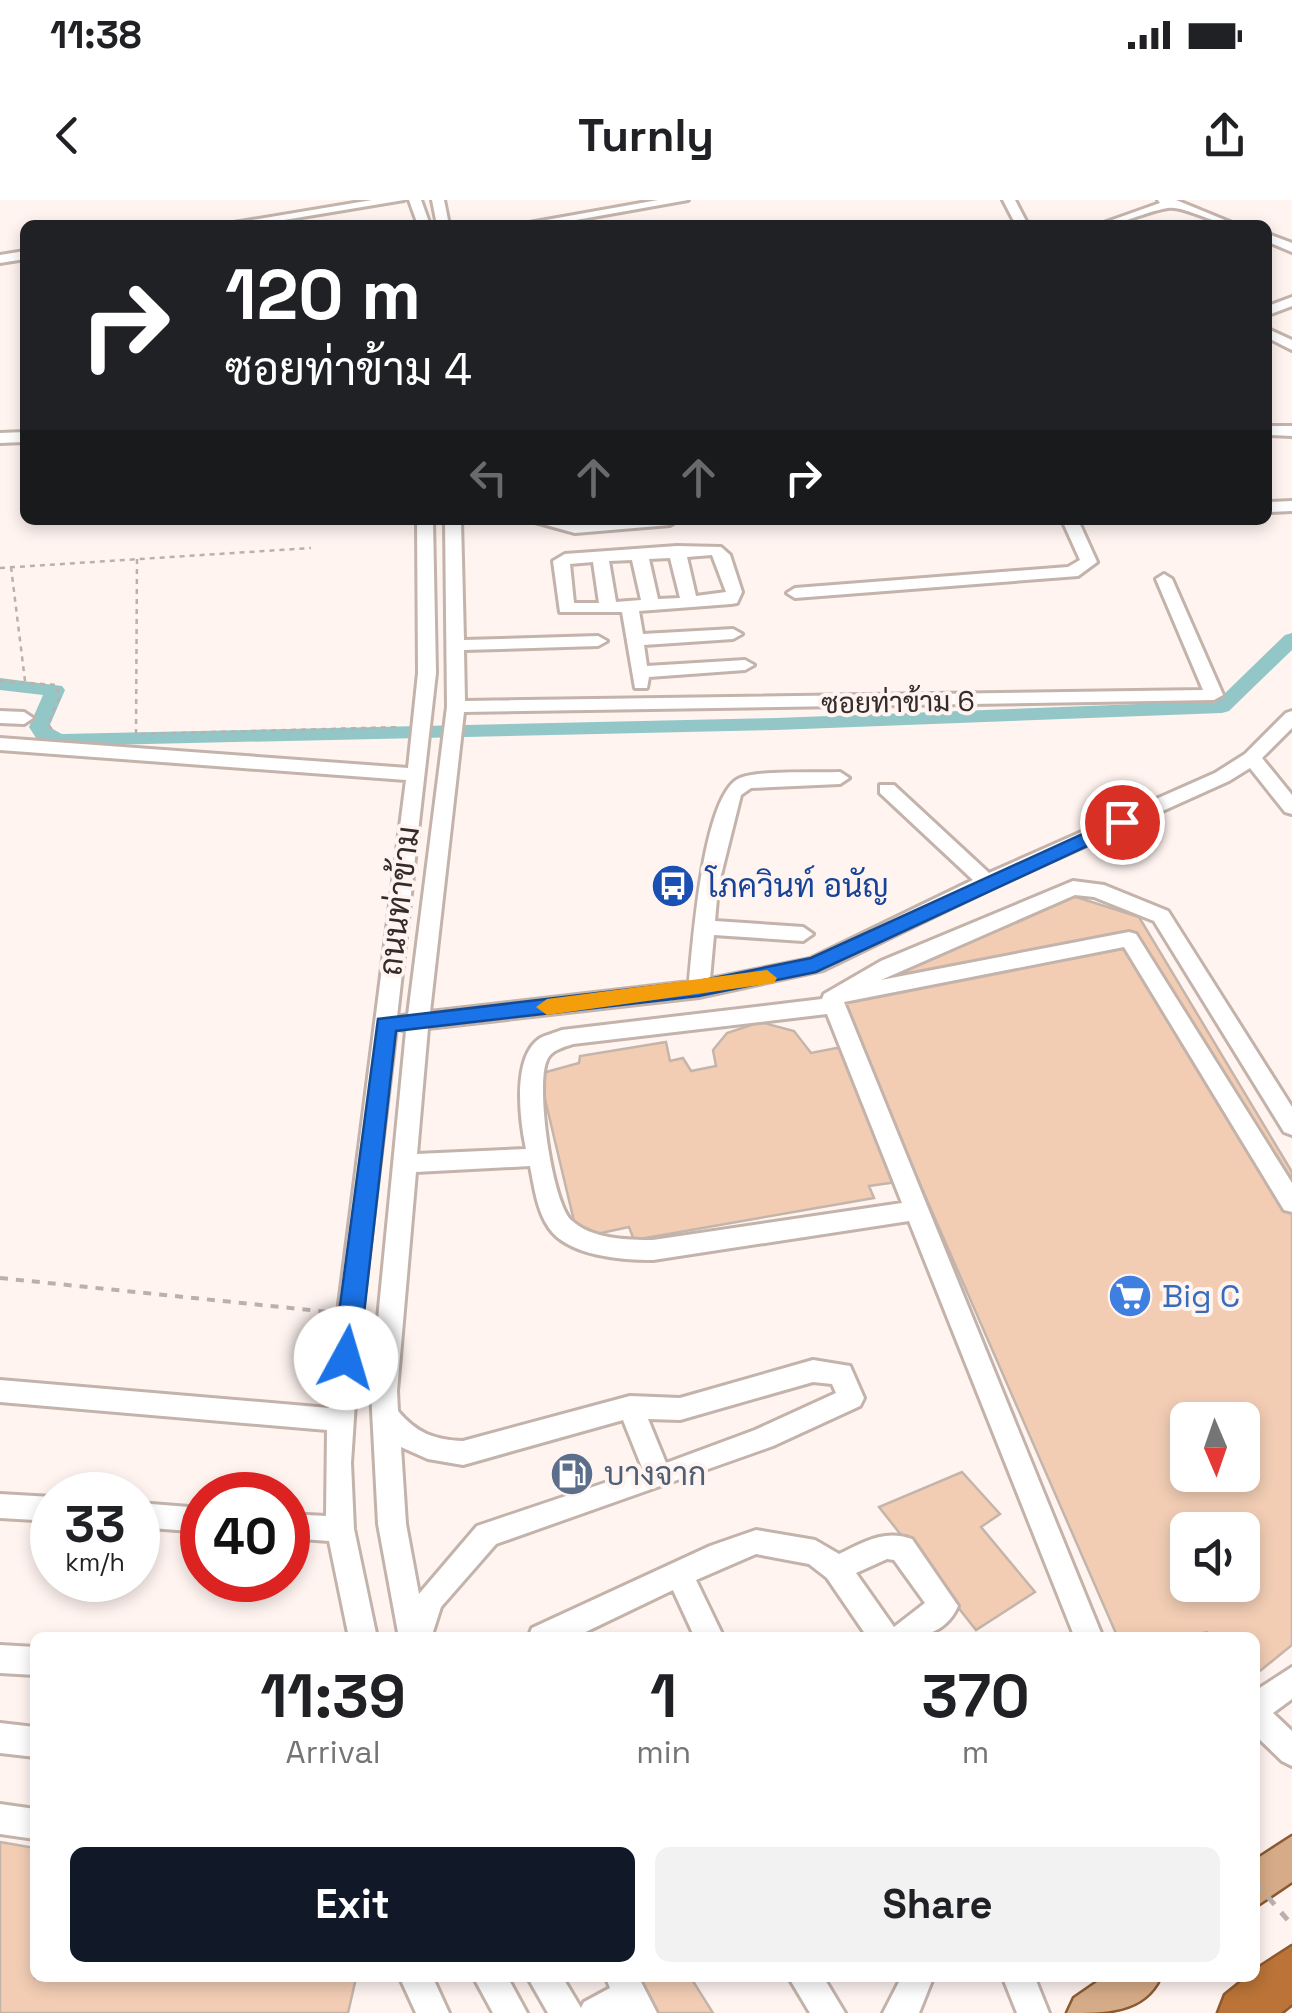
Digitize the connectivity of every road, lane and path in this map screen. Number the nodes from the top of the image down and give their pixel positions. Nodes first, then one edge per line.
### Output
1 (398, 200) edge
2 (682, 200) edge
3 (1168, 202) edge
4 (1132, 216) junction
5 (262, 220) edge
6 (556, 220) edge
7 (1120, 220) edge
8 (1142, 220) edge
9 (1218, 220) edge
10 (425, 525) edge
11 (453, 525) edge
12 (560, 525) edge
13 (611, 525) edge
14 (1072, 525) edge
15 (311, 548) dead end
16 (676, 551) junction
17 (639, 553) junction
18 (600, 556) junction
19 (137, 558) junction
20 (11, 567) junction
21 (0, 568) edge
22 (1164, 579) dead end
23 (795, 594) dead end
24 (689, 602) junction
25 (650, 605) junction
26 (630, 606) junction
27 (608, 608) junction
28 (732, 634) dead end
29 (635, 640) junction
30 (598, 641) dead end
31 (457, 645) junction
32 (745, 665) dead end
33 (639, 672) junction
34 (25, 680) junction
35 (0, 681) edge
36 (644, 707) junction
37 (0, 717) edge
38 (1292, 717) edge
39 (24, 718) dead end
40 (454, 720) junction
41 (421, 730) junction
42 (64, 735) dead end
43 (0, 744) edge
44 (1252, 758) junction
45 (416, 776) junction
46 (840, 778) dead end
47 (887, 789) dead end
48 (1292, 808) edge
49 (987, 882) junction
50 (705, 926) junction
51 (803, 934) dead end
52 (699, 989) junction
53 (833, 1001) junction
54 (418, 1022) junction
55 (386, 1025) junction
56 (1292, 1126) edge
57 (539, 1157) junction
58 (404, 1164) junction
59 (1292, 1203) edge
60 (918, 1210) junction
61 (0, 1278) edge
62 (350, 1314) junction
63 (0, 1391) edge
64 (630, 1407) junction
65 (384, 1412) junction
66 (341, 1420) junction
67 (659, 1476) junction
68 (0, 1506) edge
69 (30, 1508) edge
70 (310, 1527) edge
71 (340, 1529) junction
72 (837, 1570) junction
73 (680, 1575) junction
74 (361, 1632) edge
75 (414, 1632) edge
76 (417, 1632) edge
77 (555, 1632) edge
78 (707, 1632) edge
79 (881, 1632) edge
80 (910, 1632) edge
81 (1087, 1632) edge
82 (0, 1658) edge
83 (30, 1661) edge
84 (1292, 1681) edge
85 (1260, 1708) edge
86 (1260, 1717) edge
87 (0, 1738) edge
88 (30, 1741) edge
89 (1292, 1751) edge
90 (0, 1819) edge
91 (30, 1823) edge
92 (1292, 1856) edge
93 (1260, 1880) edge
94 (1260, 1889) edge
95 (1292, 1924) edge
96 (1292, 1971) edge
97 (418, 1982) edge
98 (492, 1982) edge
99 (547, 1982) edge
100 (808, 1982) edge
101 (916, 1982) edge
102 (1020, 1982) edge
103 (1133, 1982) edge
104 (1292, 1992) edge
105 (631, 1995) edge
106 (433, 2013) edge
107 (511, 2013) edge
108 (567, 2013) edge
109 (595, 2013) edge
110 (828, 2013) edge
111 (899, 2013) edge
112 (1033, 2013) edge
113 (1089, 2013) edge
114 (1243, 2013) edge
115 (1268, 2013) edge

1 - 5 street
2 - 6 street
3 - 4 street
3 - 9 street
4 - 7 street
4 - 8 street
10 - 41 street, ถนนท่าข้าม
11 - 31 street, ถนนท่าข้าม
12 - 13 street
14 - 23 street
15 - 19 path
16 - 17 street
16 - 24 street
16 - 24 street
17 - 18 street
17 - 25 street
18 - 27 street
18 - 27 street
19 - 20 path
19 - 41 path
20 - 21 path
20 - 34 path
22 - 36 street, ซอยท่าข้าม 6
24 - 25 street
25 - 26 street
26 - 27 street
26 - 29 street
28 - 29 street
29 - 33 street
30 - 31 street
31 - 40 street, ถนนท่าข้าม
32 - 33 street
33 - 36 street
34 - 35 path
34 - 42 path
36 - 40 street, ซอยท่าข้าม 6
37 - 39 street
38 - 44 street
40 - 54 street, ถนนท่าข้าม
41 - 45 street, ถนนท่าข้าม
43 - 45 street
44 - 48 street
44 - 49 street
45 - 55 street, ถนนท่าข้าม
46 - 50 street
47 - 49 street
49 - 52 street
50 - 51 street
50 - 52 street
52 - 54 street
53 - 56 street
53 - 57 street
53 - 59 street
53 - 60 street
54 - 55 street
54 - 58 street, ถนนท่าข้าม
55 - 62 street, ถนนท่าข้าม
57 - 58 street
57 - 60 street
58 - 65 street, ถนนท่าข้าม
60 - 81 street
61 - 62 path
62 - 66 street, ถนนท่าข้าม
63 - 66 street
64 - 65 street
64 - 67 street
64 - 67 street
65 - 75 street, ถนนท่าข้าม
66 - 71 street, ถนนท่าข้าม
67 - 76 street
68 - 69 street
70 - 71 street
71 - 74 street, ถนนท่าข้าม
72 - 73 street
72 - 79 street
72 - 80 street
73 - 77 street
73 - 78 street
82 - 83 street
84 - 85 street
86 - 89 street
87 - 88 street
90 - 91 street
92 - 93 main road
94 - 95 path, bridge
96 - 114 highway
97 - 106 street
98 - 107 street
99 - 108 street
100 - 110 street
101 - 111 street
102 - 112 street
103 - 113 main road
104 - 115 highway
105 - 109 street

